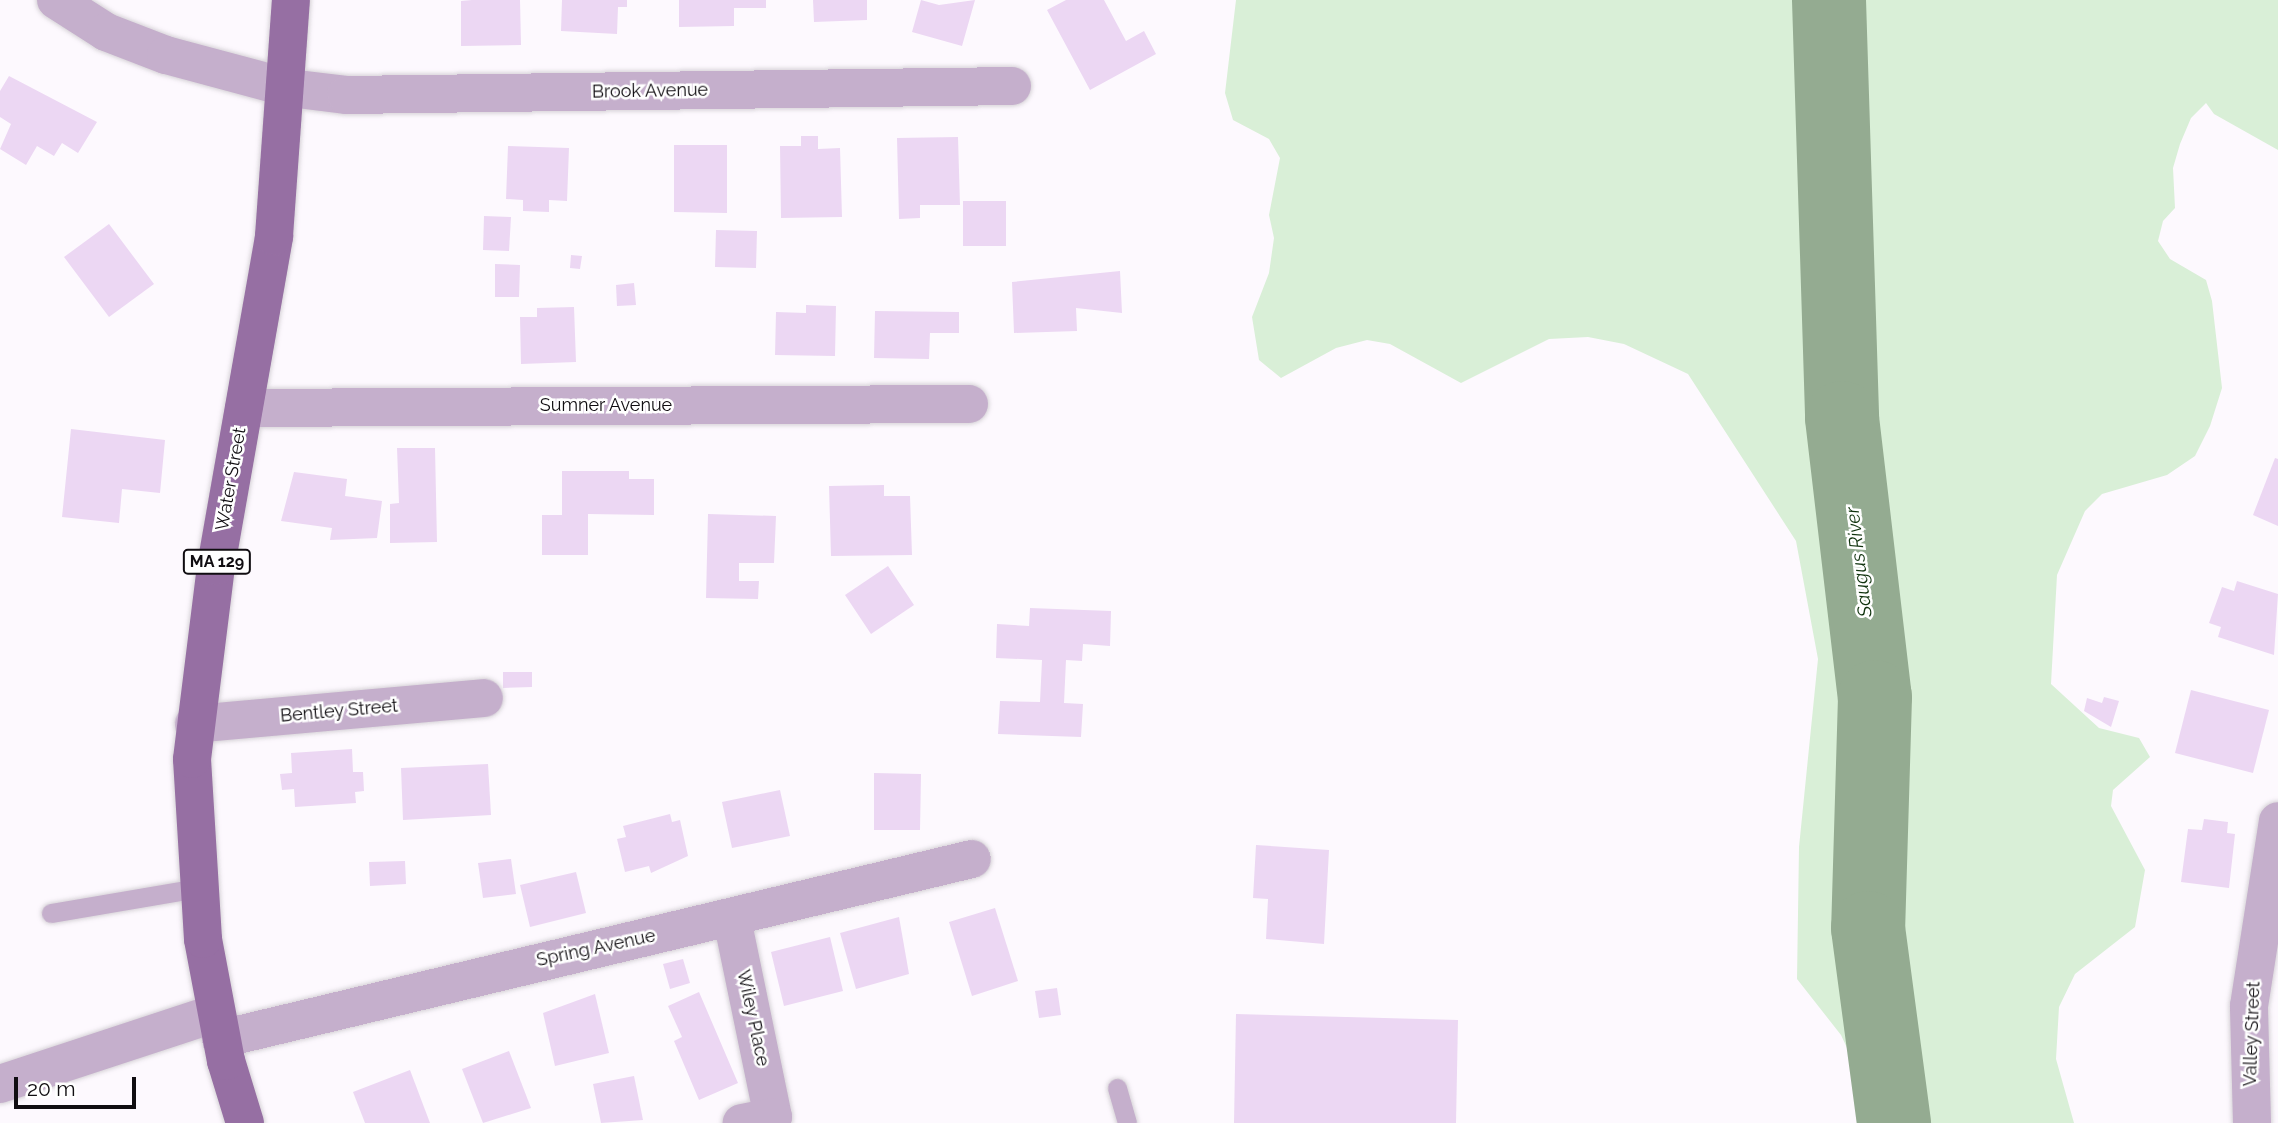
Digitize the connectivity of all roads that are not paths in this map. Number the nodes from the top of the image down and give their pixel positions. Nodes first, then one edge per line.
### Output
1 (56, 0) edge
2 (291, 0) edge
3 (1012, 86) dead end
4 (289, 88) junction
5 (969, 404) dead end
6 (244, 408) junction
7 (484, 698) dead end
8 (194, 723) junction
9 (2278, 821) edge
10 (972, 859) dead end
11 (198, 888) junction
12 (51, 913) dead end
13 (732, 919) junction
14 (219, 1026) junction
15 (0, 1084) edge
16 (1118, 1088) dead end
17 (763, 1121) edge
18 (245, 1123) edge
19 (1127, 1123) edge
20 (2252, 1123) edge

1 - 4 street, Brook Avenue
2 - 4 main road, Water Street / MA 129
3 - 4 street, Brook Avenue
4 - 6 main road, Water Street / MA 129
5 - 6 street, Sumner Avenue
6 - 8 main road, Water Street / MA 129
7 - 8 street, Bentley Street
8 - 11 main road, Water Street / MA 129
9 - 20 street, Valley Street
10 - 13 street, Spring Avenue
11 - 12 lane
11 - 14 main road, Water Street / MA 129
13 - 14 street, Spring Avenue
13 - 17 street, Wiley Place
14 - 15 street, Spring Avenue
14 - 18 main road, Water Street / MA 129
16 - 19 lane

